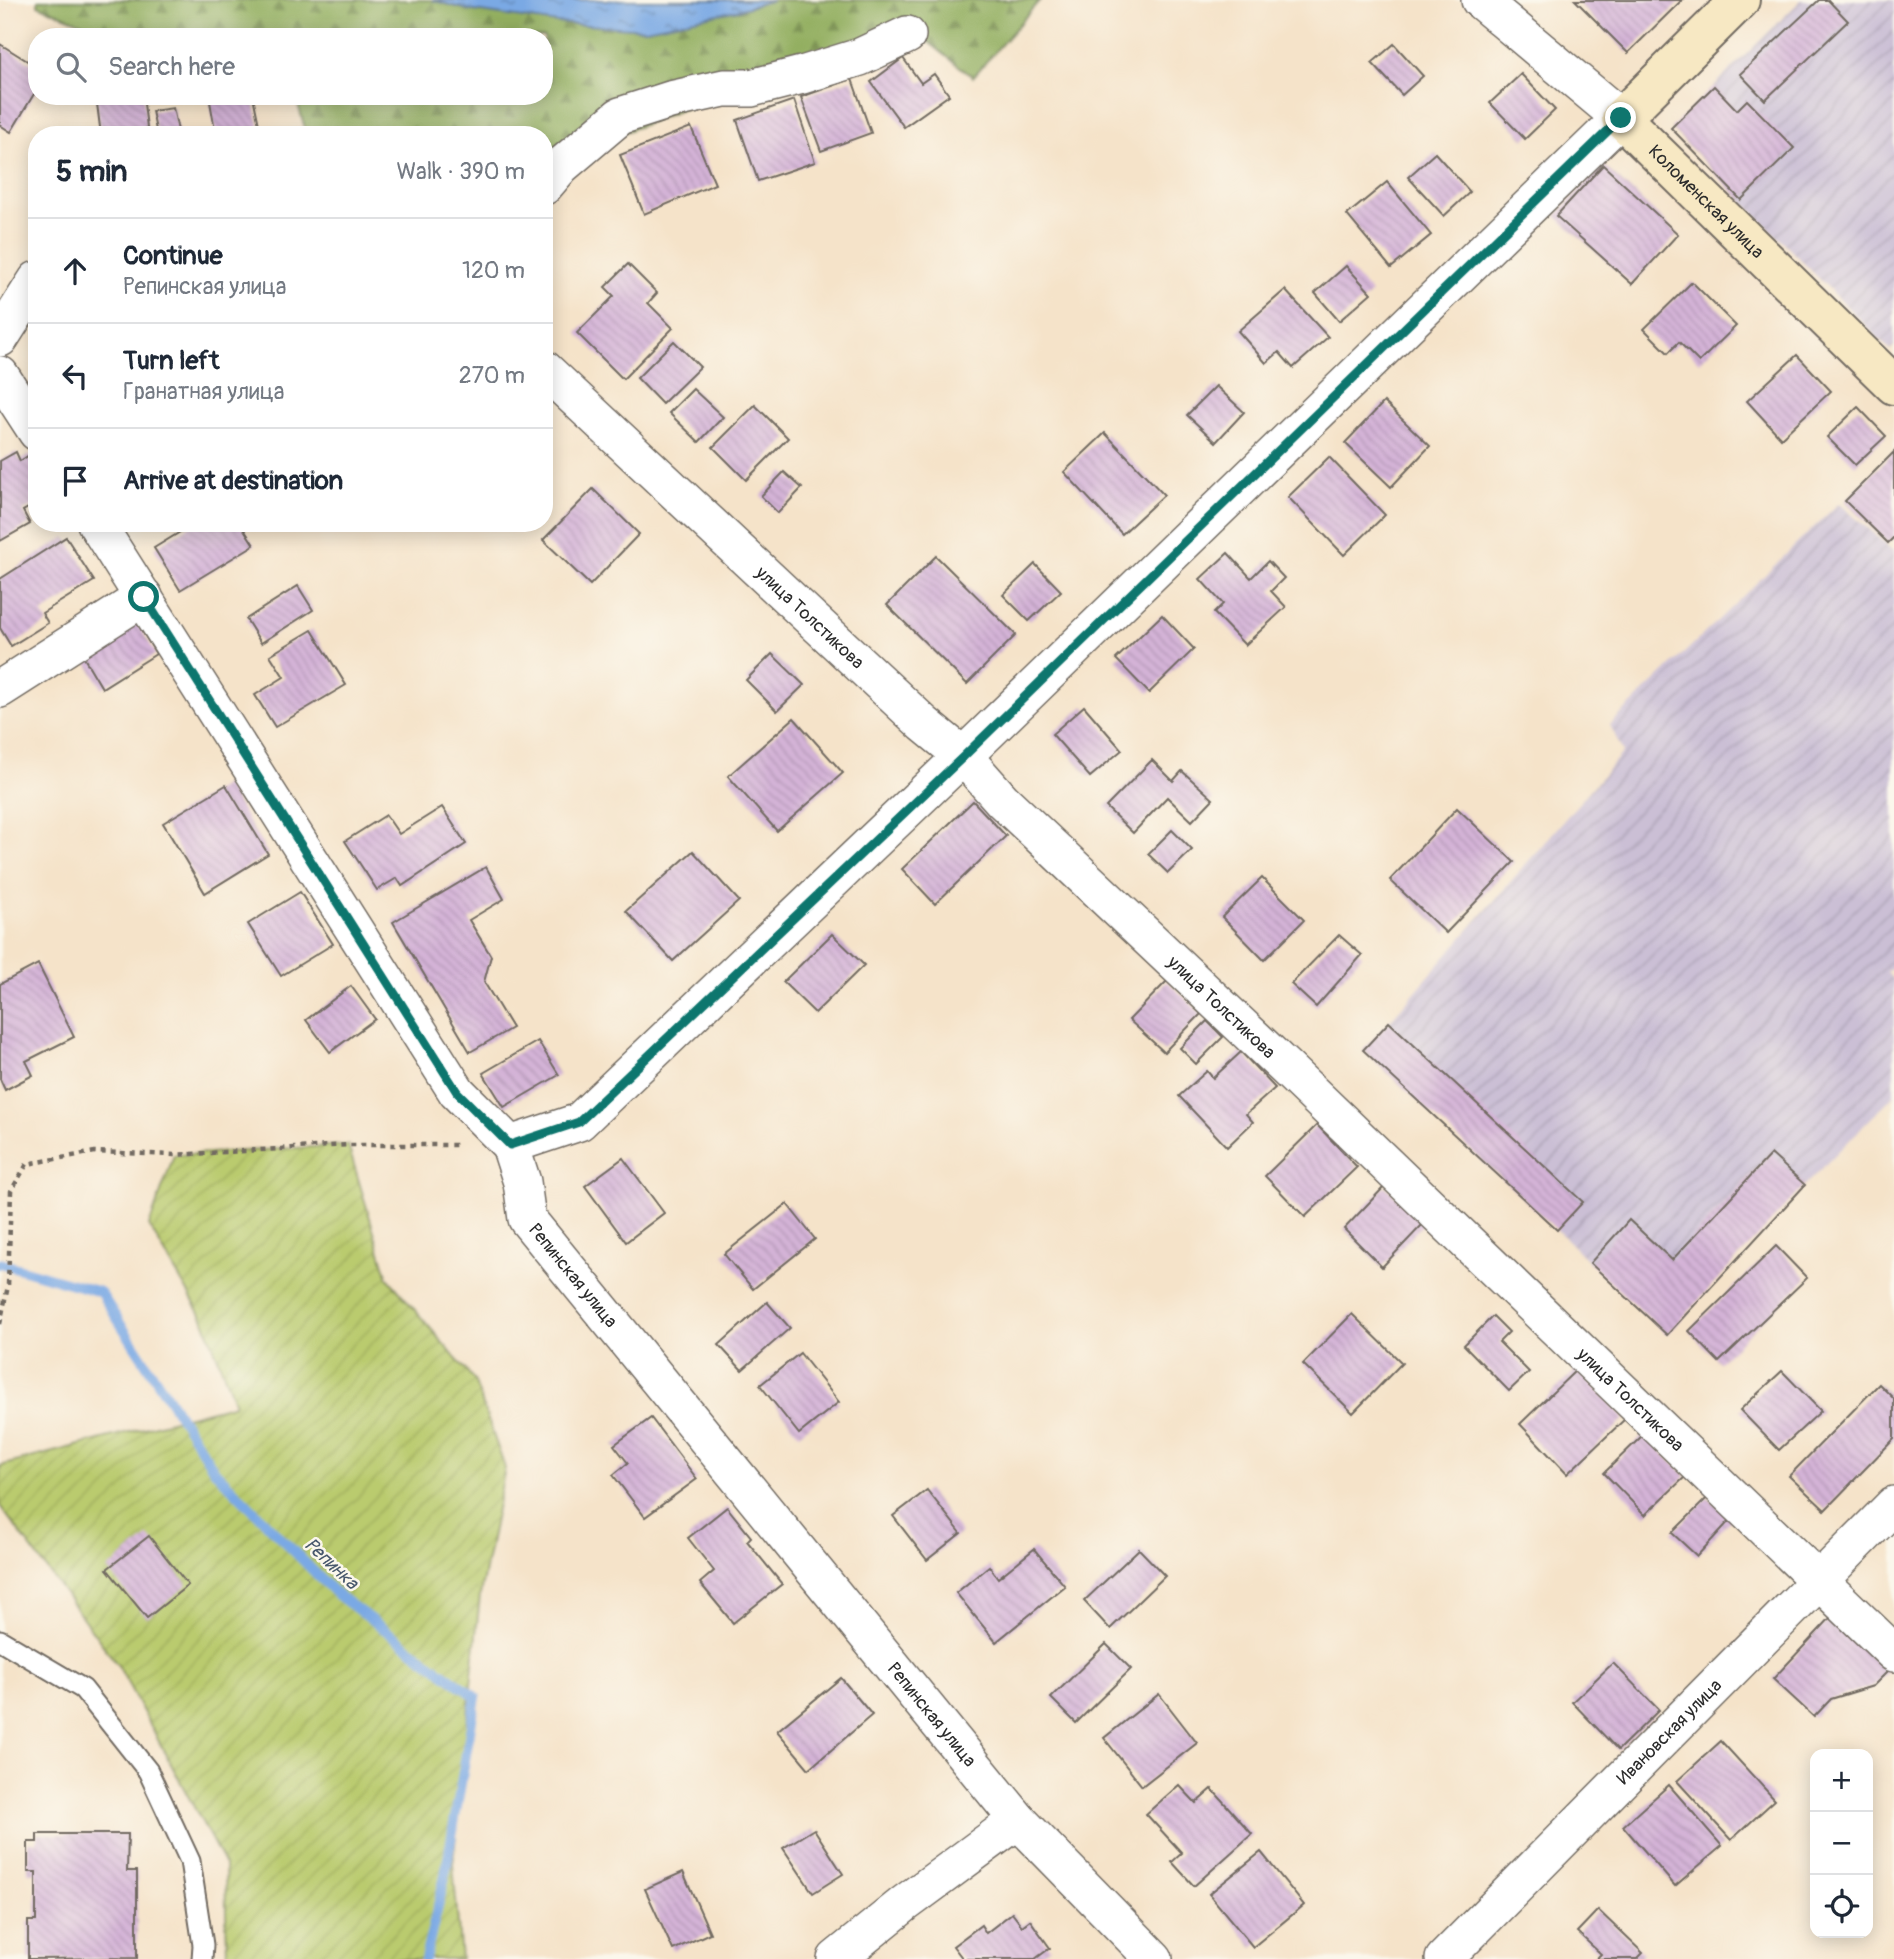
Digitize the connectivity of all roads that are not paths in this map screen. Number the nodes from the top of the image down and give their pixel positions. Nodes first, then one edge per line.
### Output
1 (1480, 0) edge
2 (1740, 0) edge
3 (907, 35) dead end
4 (1621, 118) junction
5 (553, 175) edge
6 (28, 294) edge
7 (0, 338) edge
8 (0, 375) edge
9 (553, 377) edge
10 (1894, 385) edge
11 (28, 418) edge
12 (102, 532) edge
13 (144, 597) junction
14 (0, 689) edge
15 (963, 757) junction
16 (510, 1145) junction
17 (1894, 1505) edge
18 (1820, 1581) junction
19 (0, 1640) edge
20 (1894, 1653) edge
21 (1018, 1820) junction
22 (202, 1959) edge
23 (836, 1959) edge
24 (1154, 1959) edge
25 (1444, 1959) edge

1 - 4 street, Коломенская улица
2 - 4 main road
3 - 5 street
4 - 10 main road, Коломенская улица
4 - 15 street
6 - 7 street
8 - 11 street
9 - 15 street, улица Толстикова
12 - 13 street, Репинская улица
13 - 14 street
13 - 16 street, Репинская улица
15 - 16 street
15 - 18 street, улица Толстикова
16 - 21 street, Репинская улица
17 - 18 street, Ивановская улица
18 - 20 street, улица Толстикова
18 - 25 street, Ивановская улица
19 - 22 lane
21 - 23 street
21 - 24 street, Репинская улица

